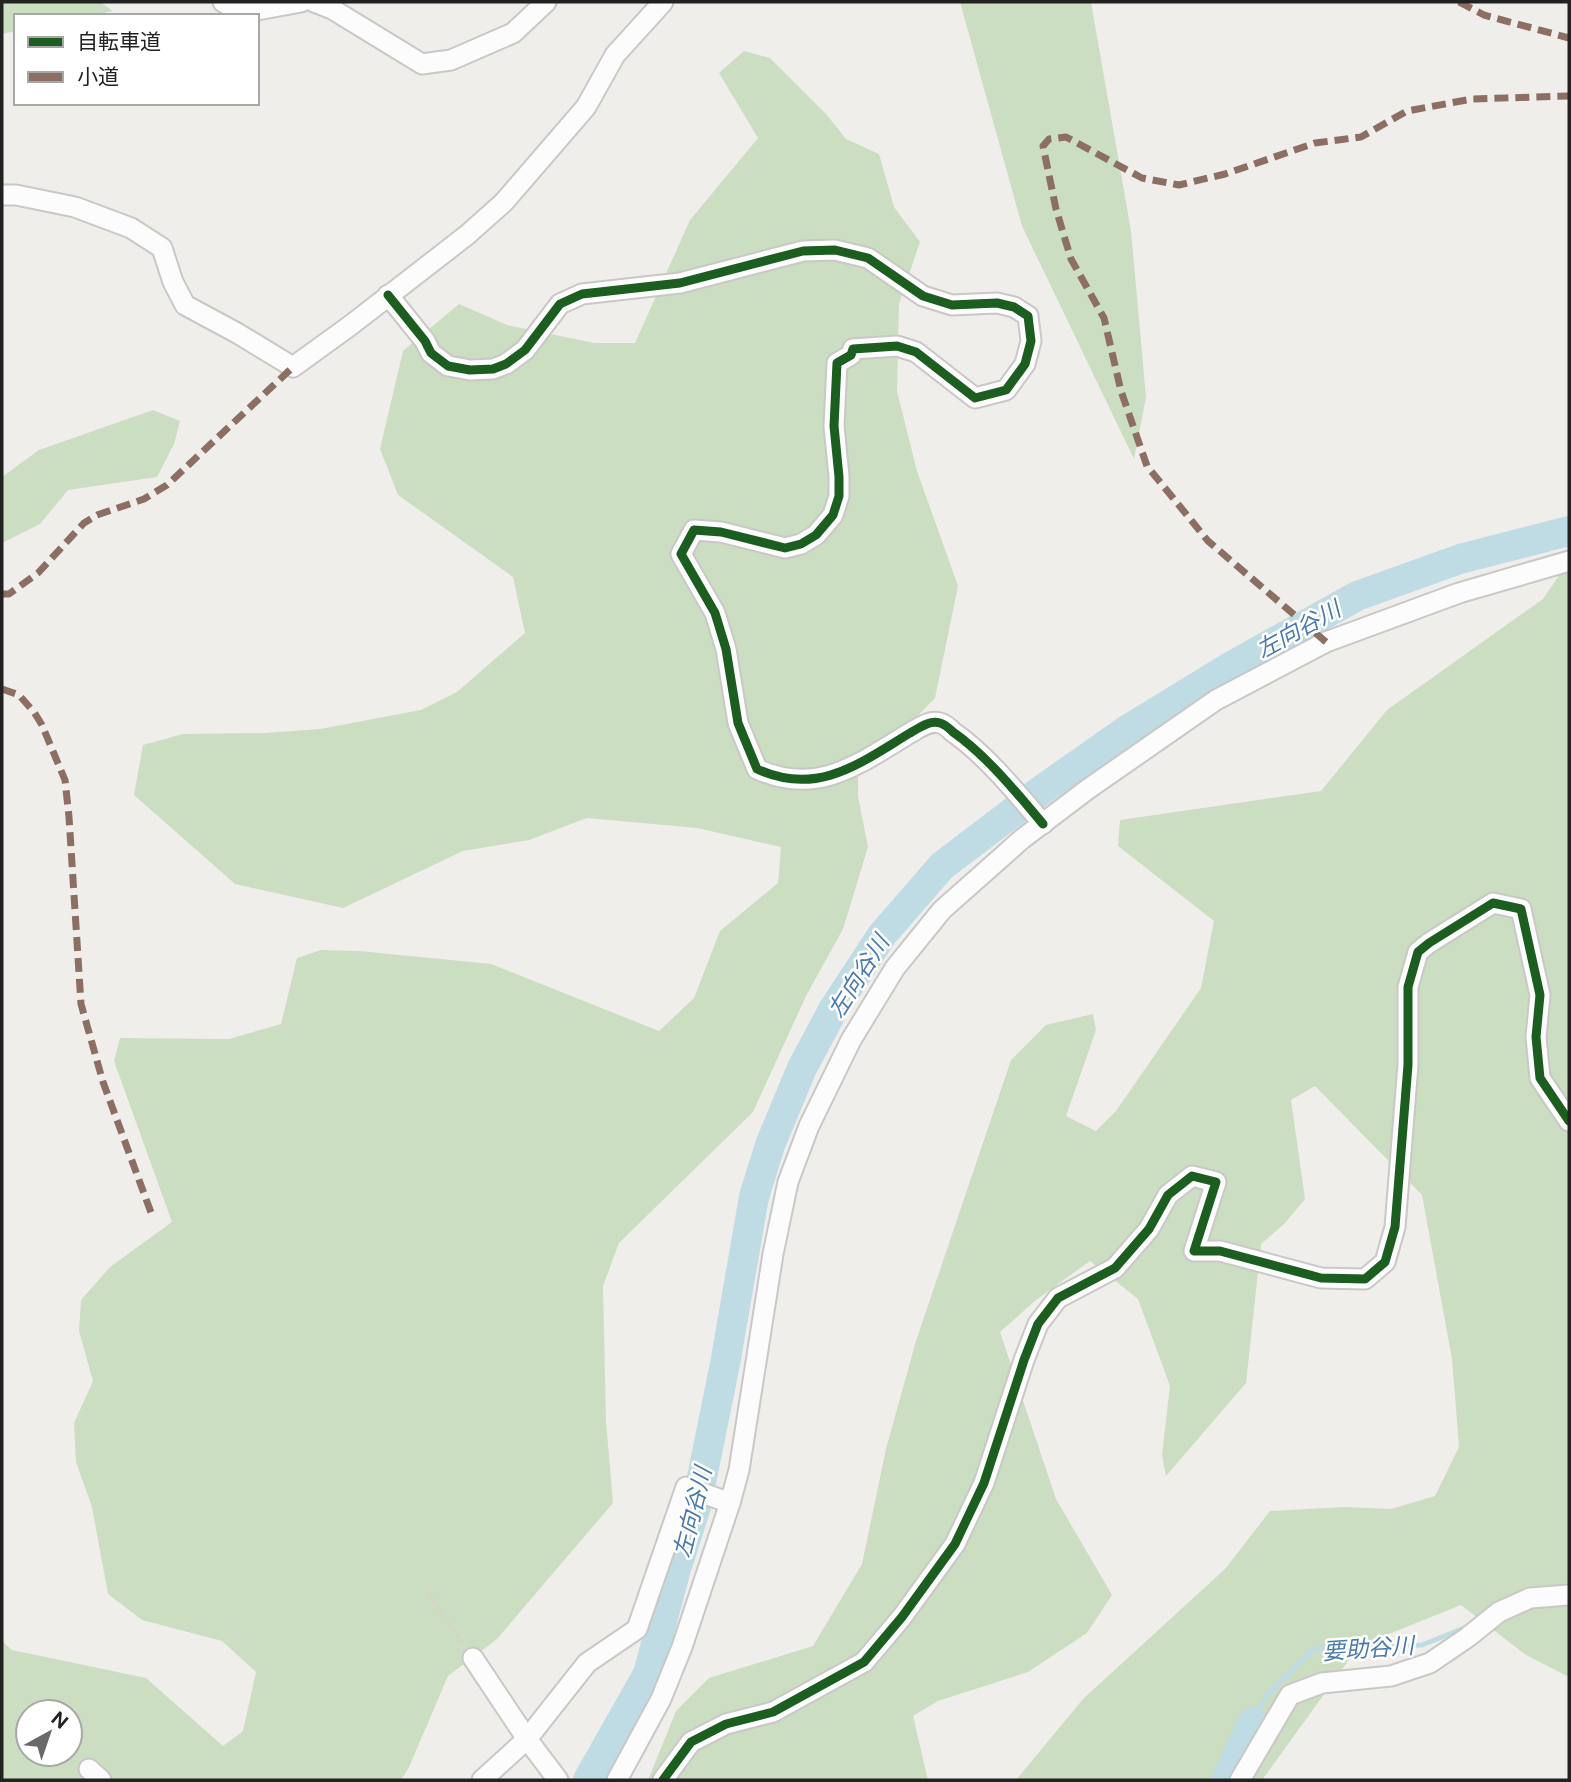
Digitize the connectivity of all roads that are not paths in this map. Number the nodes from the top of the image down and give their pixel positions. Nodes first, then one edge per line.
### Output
1 (223, 2) edge
2 (301, 2) edge
3 (314, 2) edge
4 (546, 2) edge
5 (663, 2) edge
6 (2, 195) edge
7 (388, 295) junction
8 (1569, 561) edge
9 (1043, 824) junction
10 (1569, 1121) edge
11 (730, 1503) junction
12 (1569, 1595) edge
13 (472, 1658) road end
14 (527, 1739) junction
15 (482, 1780) edge
16 (558, 1780) edge
17 (617, 1780) edge
18 (663, 1780) edge
19 (1240, 1780) edge

1 - 2 street
3 - 4 street
5 - 7 street
6 - 7 street
7 - 9 street
8 - 9 street
9 - 11 street
10 - 18 street
11 - 14 street
11 - 17 street
12 - 19 street
13 - 14 street
14 - 15 street
14 - 16 street

